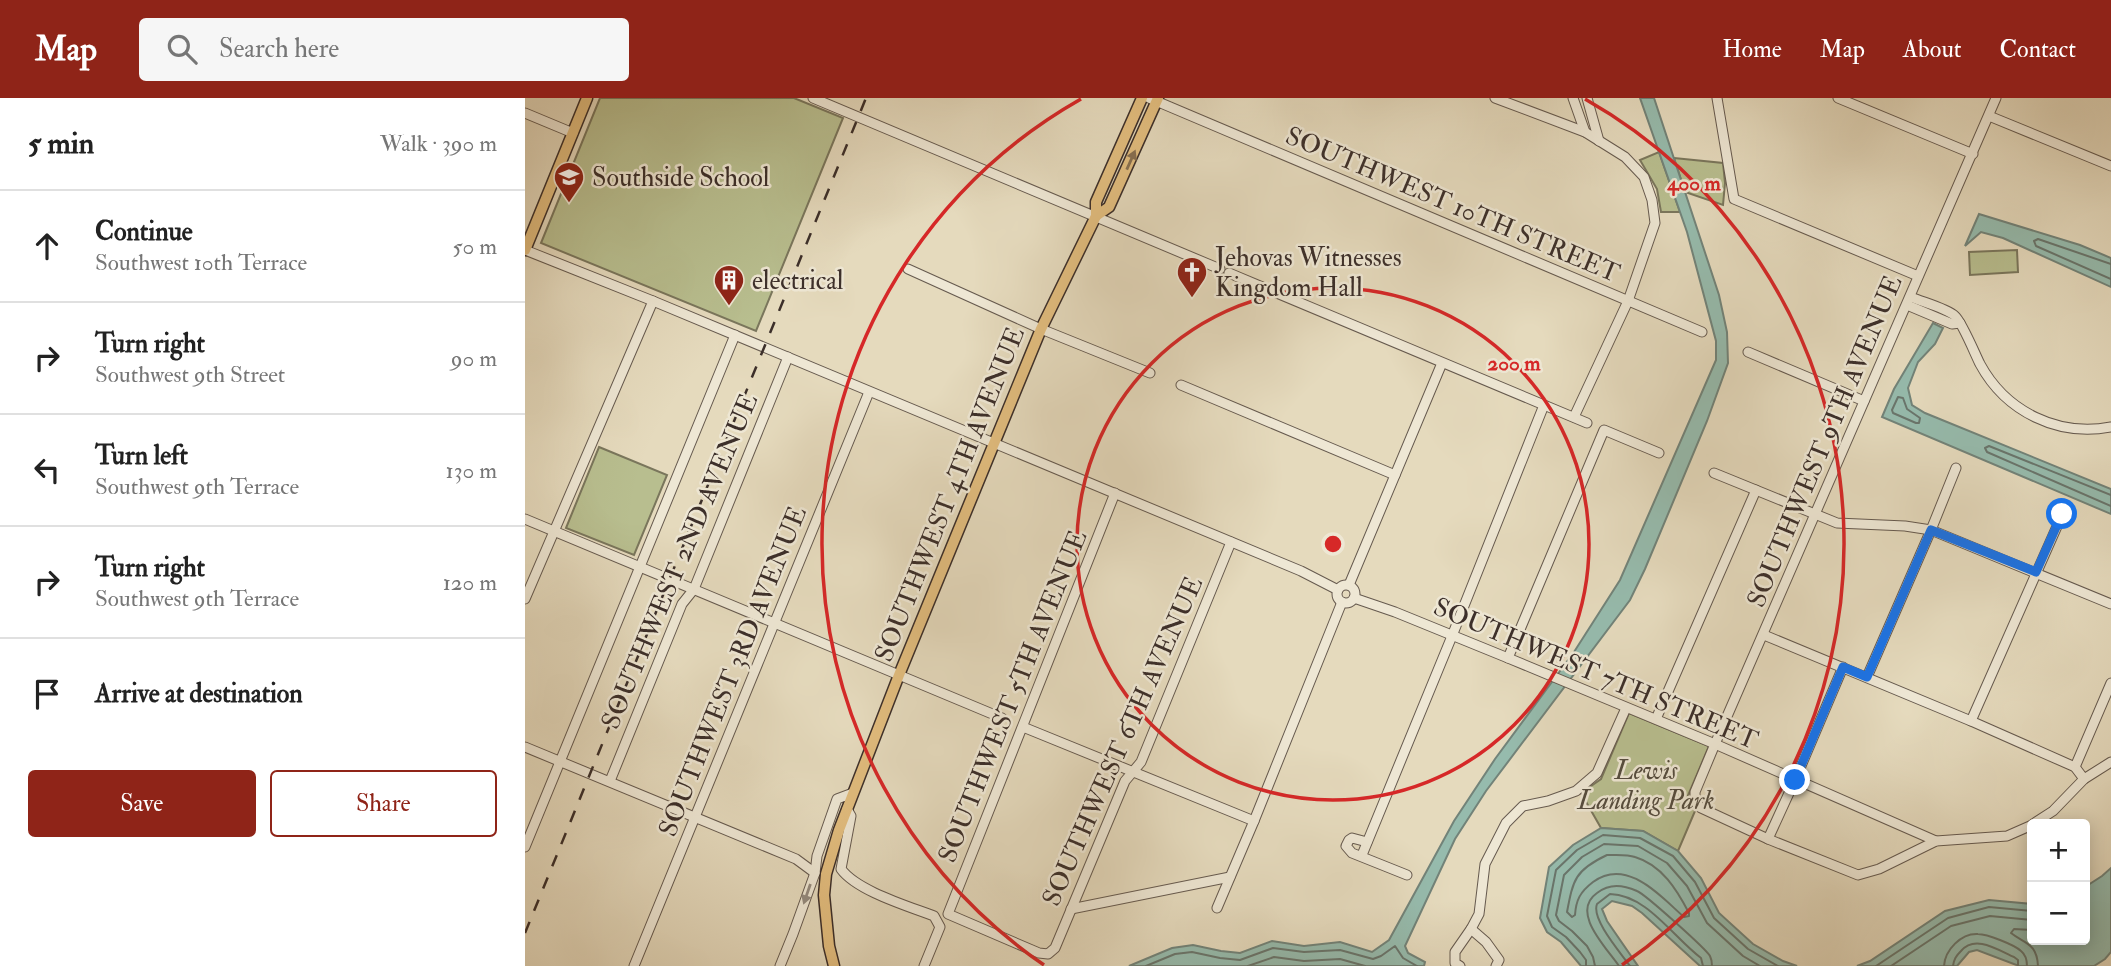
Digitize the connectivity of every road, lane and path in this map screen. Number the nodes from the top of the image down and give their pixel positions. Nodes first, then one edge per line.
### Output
1 (587, 98) edge
2 (813, 98) edge
3 (1142, 98) edge
4 (1495, 98) edge
5 (1573, 98) edge
6 (1587, 98) edge
7 (1717, 98) edge
8 (1839, 98) edge
9 (1996, 98) edge
10 (1155, 99) edge
11 (525, 113) edge
12 (1989, 116) junction
13 (1585, 132) junction
14 (573, 133) junction
15 (1599, 141) junction
16 (1973, 154) junction
17 (2111, 166) edge
18 (1096, 216) junction
19 (525, 250) edge
20 (908, 270) dead end
21 (1918, 276) junction
22 (653, 301) junction
23 (1627, 301) junction
24 (1909, 301) junction
25 (1041, 330) junction
26 (1702, 332) dead end
27 (734, 335) junction
28 (1748, 352) dead end
29 (787, 357) junction
30 (1442, 363) junction
31 (1150, 373) dead end
32 (1181, 385) dead end
33 (869, 392) junction
34 (1864, 401) junction
35 (1544, 405) junction
36 (1574, 417) junction
37 (1587, 423) dead end
38 (2111, 428) edge
39 (994, 443) junction
40 (1660, 453) dead end
41 (1956, 468) dead end
42 (1714, 473) dead end
43 (1395, 475) junction
44 (1756, 490) junction
45 (1115, 494) junction
46 (2062, 514) dead end
47 (1815, 515) junction
48 (525, 519) edge
49 (553, 530) junction
50 (1931, 530) junction
51 (1231, 542) junction
52 (639, 565) junction
53 (2036, 572) junction
54 (1349, 586) junction
55 (694, 589) junction
56 (1338, 590) junction
57 (1354, 598) junction
58 (525, 599) edge
59 (1342, 602) junction
60 (2111, 604) edge
61 (774, 622) junction
62 (1764, 635) junction
63 (1453, 636) junction
64 (1508, 658) junction
65 (1843, 667) junction
66 (899, 675) junction
67 (1867, 677) junction
68 (2111, 683) edge
69 (1626, 708) junction
70 (1002, 718) dead end
71 (1656, 719) junction
72 (1971, 721) junction
73 (1023, 727) junction
74 (1715, 744) junction
75 (525, 747) edge
76 (561, 762) junction
77 (2111, 762) edge
78 (2074, 767) junction
79 (1133, 772) junction
80 (2084, 779) junction
81 (1795, 780) junction
82 (610, 782) junction
83 (853, 793) junction
84 (847, 809) junction
85 (695, 817) junction
86 (2042, 819) edge
87 (1254, 821) junction
88 (2027, 828) edge
89 (1767, 839) junction
90 (1936, 841) junction
91 (1367, 842) junction
92 (525, 847) edge
93 (1362, 855) junction
94 (817, 856) junction
95 (796, 859) junction
96 (815, 873) junction
97 (1407, 875) dead end
98 (1230, 877) junction
99 (1217, 908) dead end
100 (1071, 909) junction
101 (1471, 929) junction
102 (1048, 954) joint
103 (1500, 964) edge
104 (634, 966) edge
105 (780, 966) edge
106 (834, 966) edge
107 (924, 966) edge
108 (1460, 966) edge

1 - 14 main road
2 - 18 street
3 - 18 main road, SOUTHWEST 4TH AVENUE
4 - 13 street
5 - 13 street
6 - 15 street
7 - 21 street
8 - 16 street
9 - 12 street, SOUTHWEST 9TH AVENUE
18 -> 10 main road, SOUTHWEST 4TH AVENUE
10 - 23 street, SOUTHWEST 10TH STREET
11 - 14 street
12 - 16 street, SOUTHWEST 9TH AVENUE
12 - 17 street
13 - 15 street
14 - 19 main road
15 - 23 street
16 - 21 street, SOUTHWEST 9TH AVENUE
18 - 25 main road, SOUTHWEST 4TH AVENUE
18 - 30 street
19 - 22 street
20 - 25 street
21 - 24 street, SOUTHWEST 9TH AVENUE
22 - 27 street
22 - 49 street
23 - 26 street, SOUTHWEST 10TH STREET
23 - 36 street
24 - 34 street, SOUTHWEST 9TH AVENUE
24 - 38 street
25 - 31 street
25 - 39 main road, SOUTHWEST 4TH AVENUE
27 - 29 street
27 - 52 street
28 - 34 street
29 - 33 street
29 - 55 street, SOUTHWEST 2ND AVENUE
30 - 35 street
30 - 43 street
32 - 43 street
33 - 39 street
33 - 61 street, SOUTHWEST 3RD AVENUE
34 - 47 street, SOUTHWEST 9TH AVENUE
35 - 36 street
35 - 63 street
36 - 37 street
39 - 45 street
39 - 66 main road, SOUTHWEST 4TH AVENUE
40 - 64 street
41 - 50 street
42 - 44 street
43 - 54 street
44 - 47 street
44 - 71 street
45 - 51 street
45 - 73 street, SOUTHWEST 5TH AVENUE
46 - 53 street
47 - 50 street
47 - 62 street, SOUTHWEST 9TH AVENUE
48 - 49 street
49 - 52 street
49 - 58 street
50 - 53 street
50 - 67 street
51 - 56 street
51 - 79 street, SOUTHWEST 6TH AVENUE
52 - 55 street
52 - 76 street
53 - 60 street
53 - 72 street
54 - 56 street
54 - 57 street
55 - 61 street
55 - 82 street, SOUTHWEST 2ND AVENUE
56 - 59 street
57 - 59 street
57 - 63 street, SOUTHWEST 7TH STREET
59 - 87 street
61 - 66 street
61 - 85 street, SOUTHWEST 3RD AVENUE
62 - 65 street
62 - 74 street, SOUTHWEST 9TH AVENUE
63 - 64 street, SOUTHWEST 7TH STREET
63 - 91 street
64 - 69 street, SOUTHWEST 7TH STREET
65 - 67 street
65 - 81 street
66 - 70 street
66 - 83 main road, SOUTHWEST 4TH AVENUE
67 - 72 street
68 - 78 street
69 - 71 street, SOUTHWEST 7TH STREET
69 - 101 street
71 - 74 street, SOUTHWEST 7TH STREET
72 - 78 street
73 - 79 street
73 - 102 street, SOUTHWEST 5TH AVENUE
74 - 81 street, SOUTHWEST 7TH STREET
74 - 89 street, SOUTHWEST 9TH AVENUE
75 - 76 street
76 - 82 street
76 - 92 street
77 - 80 street
78 - 80 street
79 - 87 street
79 - 100 street, SOUTHWEST 6TH AVENUE
80 - 86 street
81 - 89 street
81 - 90 street, SOUTHWEST 7TH STREET
82 - 85 street
83 - 84 main road, SOUTHWEST 4TH AVENUE
83 - 94 street, SOUTHWEST 4TH AVENUE
84 - 106 main road, SOUTHWEST 4TH AVENUE
84 - 107 street
85 - 95 street
85 - 104 street, SOUTHWEST 3RD AVENUE
87 - 98 street
88 - 90 street
89 - 90 street
91 - 93 street
91 - 93 street
93 - 97 street
94 - 95 street
94 - 96 street, SOUTHWEST 4TH AVENUE
95 - 96 street
96 -> 105 street, SOUTHWEST 4TH AVENUE
98 - 99 street
98 - 100 street
100 - 102 street, SOUTHWEST 6TH AVENUE
101 - 103 street
101 - 108 street

